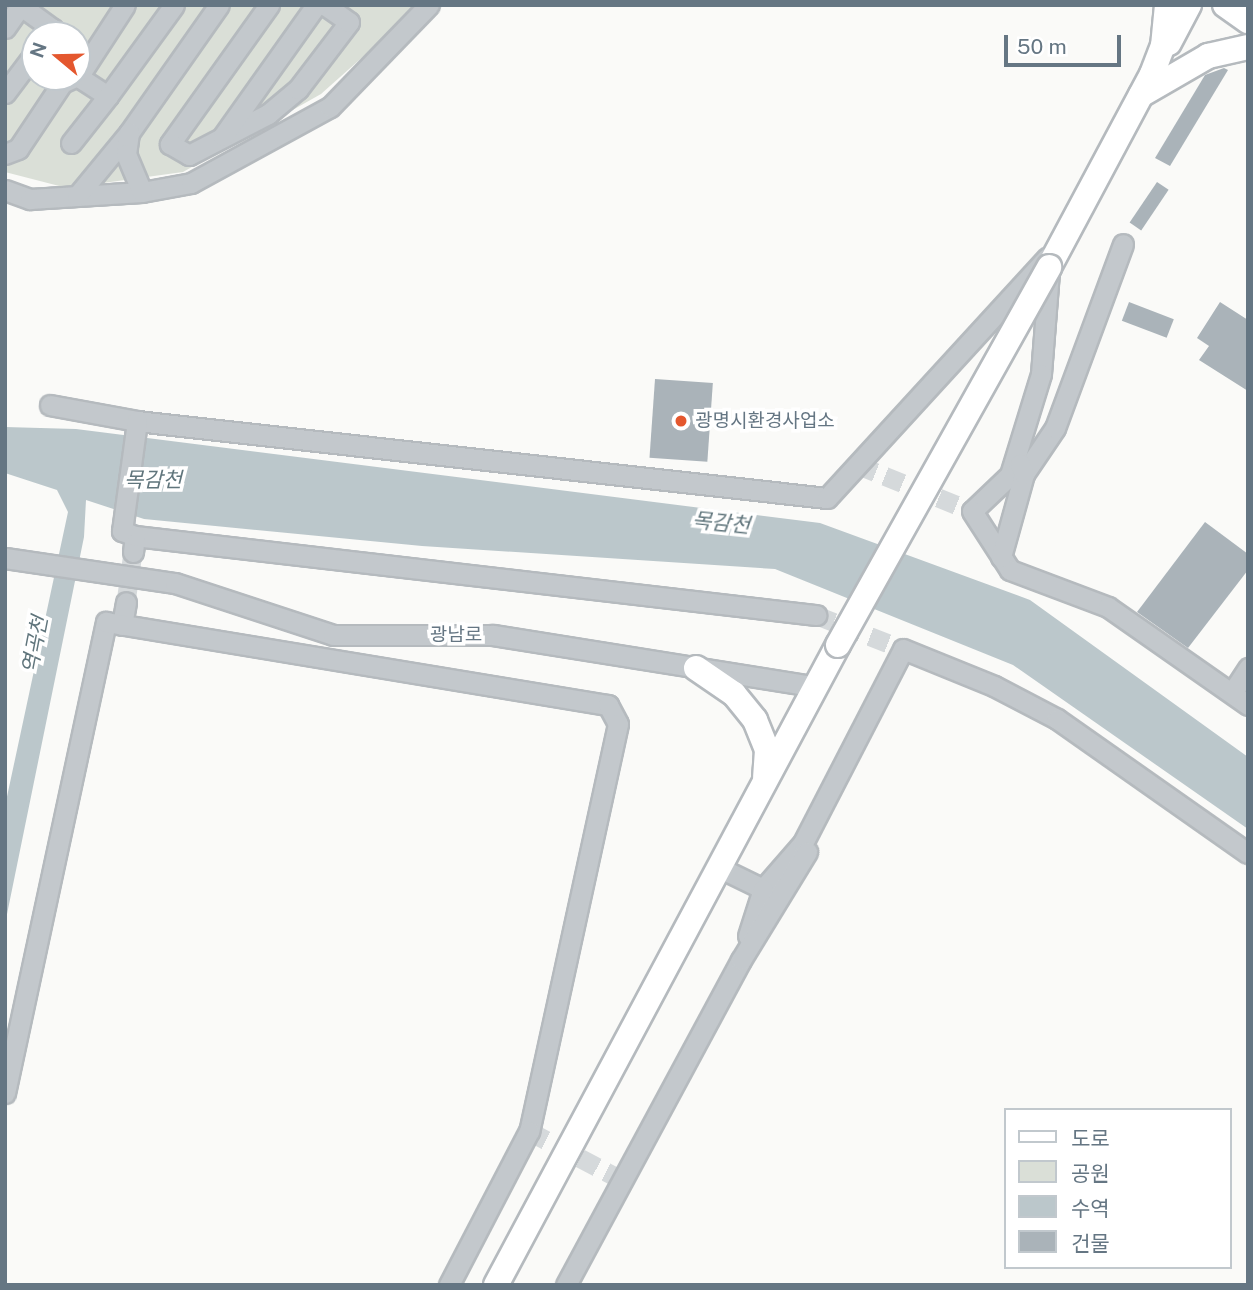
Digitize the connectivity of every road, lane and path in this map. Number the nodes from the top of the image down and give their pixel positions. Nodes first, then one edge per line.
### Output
1 (125, 5) edge
2 (174, 5) edge
3 (219, 5) edge
4 (269, 5) edge
5 (316, 5) edge
6 (325, 5) edge
7 (429, 5) edge
8 (1167, 5) edge
9 (1189, 5) edge
10 (1225, 5) edge
11 (21, 6) edge
12 (42, 21) edge
13 (1248, 21) edge
14 (5, 28) edge
15 (1248, 47) edge
16 (91, 49) edge
17 (21, 74) edge
18 (1146, 85) junction
19 (91, 88) edge
20 (59, 91) edge
21 (5, 93) edge
22 (108, 96) junction
23 (129, 133) junction
24 (222, 138) junction
25 (71, 143) dead end
26 (5, 154) edge
27 (5, 190) edge
28 (142, 192) junction
29 (77, 196) junction
30 (1063, 240) junction
31 (1123, 244) dead end
32 (1049, 267) junction
33 (50, 405) dead end
34 (137, 421) junction
35 (1017, 454) junction
36 (1024, 474) junction
37 (1002, 557) junction
38 (13, 559) edge
39 (126, 601) tunnel mouth
40 (816, 615) tunnel mouth
41 (122, 625) junction
42 (696, 668) junction
43 (1248, 668) edge
44 (816, 687) junction
45 (1240, 699) edge
46 (763, 787) junction
47 (818, 814) junction
48 (1248, 853) edge
49 (720, 868) junction
50 (763, 889) junction
51 (741, 960) junction
52 (5, 1093) edge
53 (450, 1285) edge
54 (496, 1285) edge
55 (566, 1285) edge

1 - 16 street
2 - 22 street
3 - 23 street
4 - 24 street
5 - 24 street
6 - 24 street
7 - 28 street
8 - 18 main road
9 - 18 main road
10 - 13 main road
11 - 12 street
11 - 14 street
15 - 18 main road
17 - 21 street
18 - 30 main road
19 - 22 street
20 - 26 street
22 - 25 street
23 - 28 street
23 - 29 street
27 - 29 street
28 - 29 street
30 - 32 main road
30 - 34 street
31 - 36 street
32 - 35 street
32 - 44 main road, bridge
33 - 34 street
34 - 40 street
35 - 36 street
35 - 37 street
36 - 37 street
37 - 45 street
38 - 42 street, 광남로
39 - 41 street
41 - 52 street
41 - 53 street
42 - 44 street, 광남로
42 - 46 main road
43 - 45 street
44 - 46 main road
46 - 49 main road
47 - 48 street
47 - 50 street
47 - 51 street
49 - 50 street
49 - 54 main road
50 - 51 street
51 - 55 street

